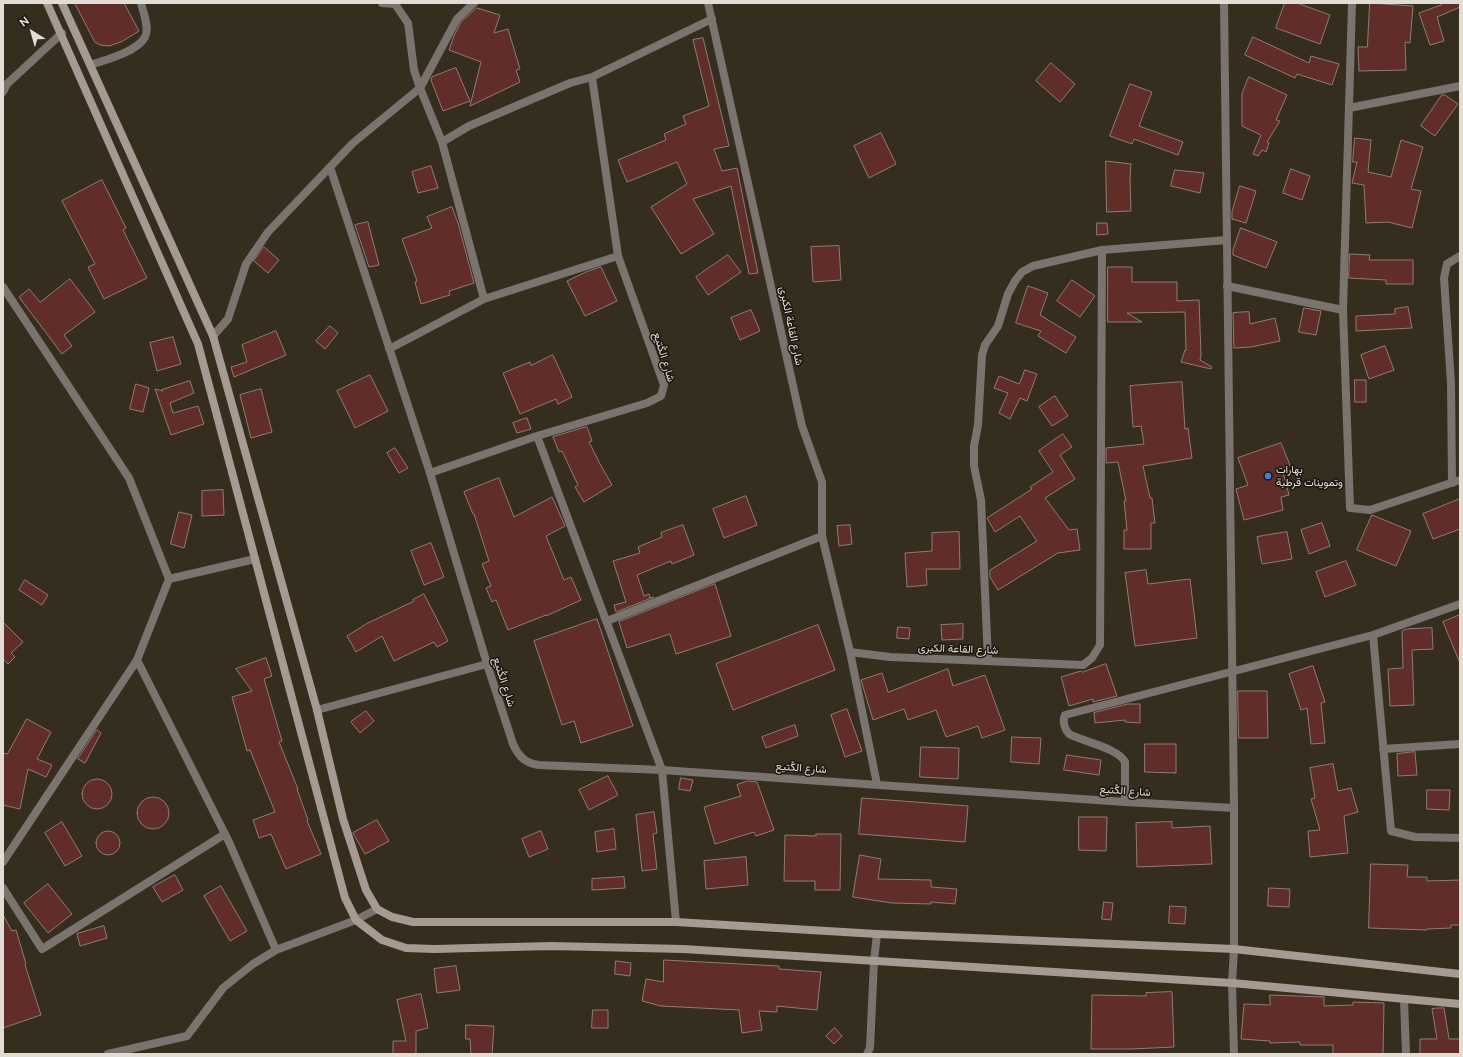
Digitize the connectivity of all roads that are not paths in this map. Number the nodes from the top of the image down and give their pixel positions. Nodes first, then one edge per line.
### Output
1 (48, 3) edge
2 (62, 3) edge
3 (141, 3) edge
4 (382, 3) edge
5 (474, 3) edge
6 (708, 3) edge
7 (1224, 3) edge
8 (1352, 3) edge
9 (712, 19) junction
10 (62, 33) junction
11 (90, 65) junction
12 (592, 77) junction
13 (1460, 86) edge
14 (420, 88) junction
15 (3, 92) edge
16 (1349, 108) junction
17 (442, 142) junction
18 (330, 166) junction
19 (1227, 240) junction
20 (1102, 250) junction
21 (618, 256) junction
22 (1460, 256) edge
23 (1227, 286) junction
24 (3, 287) edge
25 (484, 299) junction
26 (1343, 310) junction
27 (213, 336) junction
28 (389, 349) junction
29 (1460, 380) edge
30 (1451, 383) junction
31 (537, 436) junction
32 (430, 473) junction
33 (1456, 481) edge
34 (822, 536) junction
35 (255, 559) junction
36 (169, 579) junction
37 (1460, 604) edge
38 (607, 621) junction
39 (1373, 636) junction
40 (850, 652) junction
41 (137, 660) junction
42 (988, 661) junction
43 (487, 664) junction
44 (1233, 671) junction
45 (318, 710) junction
46 (1460, 744) edge
47 (1383, 749) junction
48 (662, 770) junction
49 (877, 784) junction
50 (1125, 802) junction
51 (1234, 808) junction
52 (225, 834) junction
53 (1460, 838) edge
54 (3, 862) edge
55 (3, 888) edge
56 (377, 909) junction
57 (356, 920) junction
58 (676, 922) junction
59 (877, 934) junction
60 (1234, 949) junction
61 (276, 950) junction
62 (874, 961) junction
63 (1460, 974) edge
64 (1232, 983) junction
65 (1404, 998) junction
66 (1460, 1004) edge
67 (108, 1054) edge
68 (867, 1054) edge
69 (1234, 1054) edge
70 (1406, 1054) edge

1 - 10 main road
2 - 11 main road
3 - 11 street
4 - 14 street
5 - 14 street
6 - 9 street, شارع القاعة الكبرى
7 - 19 street
8 - 16 street
9 - 12 street
9 - 34 street, شارع القاعة الكبرى
10 - 15 street
10 - 35 main road
11 - 27 main road
12 - 17 street
12 - 21 street, شارع الكُتيع
13 - 16 street
14 - 17 street
14 - 18 street
16 - 26 street
17 - 25 street
18 - 27 street
18 - 28 street
19 - 20 street
19 - 23 street
20 - 42 street
20 - 42 street, شارع القاعة الكبرى
21 - 25 street
21 - 31 street, شارع الكُتيع
22 - 30 street
23 - 26 street
23 - 44 street
24 - 36 street
25 - 28 street
26 - 33 street
27 - 45 main road
28 - 32 street
29 - 30 street
30 - 33 street
31 - 32 street, شارع الكُتيع
31 - 38 street
32 - 43 street, شارع الكُتيع
34 - 38 street
34 - 40 street, شارع القاعة الكبرى
35 - 36 street
35 - 57 main road
36 - 41 street
37 - 39 street
38 - 48 street
39 - 44 street
39 - 47 street
40 - 42 street, شارع القاعة الكبرى
40 - 49 street, شارع القاعة الكبرى
41 - 52 street
41 - 54 street
43 - 45 street
43 - 48 street, شارع الكُتيع
44 - 50 street
44 - 51 street
45 - 56 main road
46 - 47 street
47 - 53 street
48 - 49 street, شارع الكُتيع
48 - 58 street
49 - 50 street, شارع الكُتيع
50 - 51 street, شارع الكُتيع
51 - 60 street
52 - 55 street
52 - 61 street
56 - 57 street
56 - 58 main road
57 - 61 street
57 - 62 main road
58 - 59 main road
59 - 60 main road
59 - 62 street
60 - 63 main road
60 - 64 street
61 - 67 street
62 - 64 main road
62 - 68 street
64 - 65 main road
64 - 69 street
65 - 66 main road
65 - 70 street

